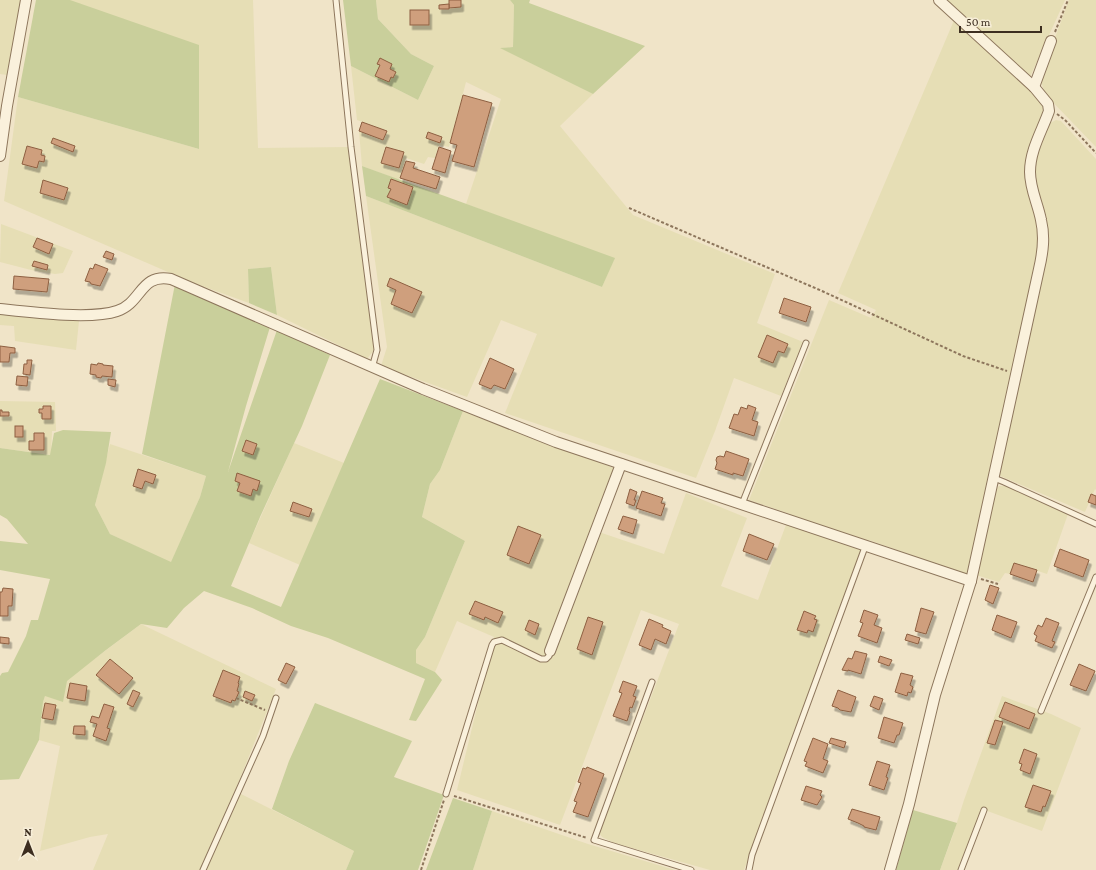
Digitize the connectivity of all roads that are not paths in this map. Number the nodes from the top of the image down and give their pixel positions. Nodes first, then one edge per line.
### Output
1 (26, 0) edge
2 (336, 0) edge
3 (939, 0) edge
4 (1051, 41) road end
5 (1034, 87) junction
6 (0, 156) edge
7 (0, 309) edge
8 (806, 343) dead end
9 (372, 368) junction
10 (621, 464) junction
11 (994, 478) junction
12 (742, 504) junction
13 (1096, 524) edge
14 (865, 547) junction
15 (1096, 577) edge
16 (971, 579) junction
17 (550, 651) joint
18 (652, 682) dead end
19 (276, 698) dead end
20 (1041, 711) dead end
21 (446, 794) road end
22 (984, 810) dead end
23 (202, 870) edge
24 (691, 870) edge
25 (749, 870) edge
26 (890, 870) edge
27 (961, 870) edge

1 - 6 street
2 - 9 lane
3 - 5 street
4 - 5 street
5 - 11 street
7 - 9 street
8 - 12 lane
9 - 10 street
10 - 12 street
10 - 17 street
11 - 13 lane
11 - 16 street
12 - 14 street
14 - 16 street
14 - 25 lane
15 - 20 lane
16 - 26 street
17 - 21 lane
18 - 24 lane
19 - 23 lane
22 - 27 lane

